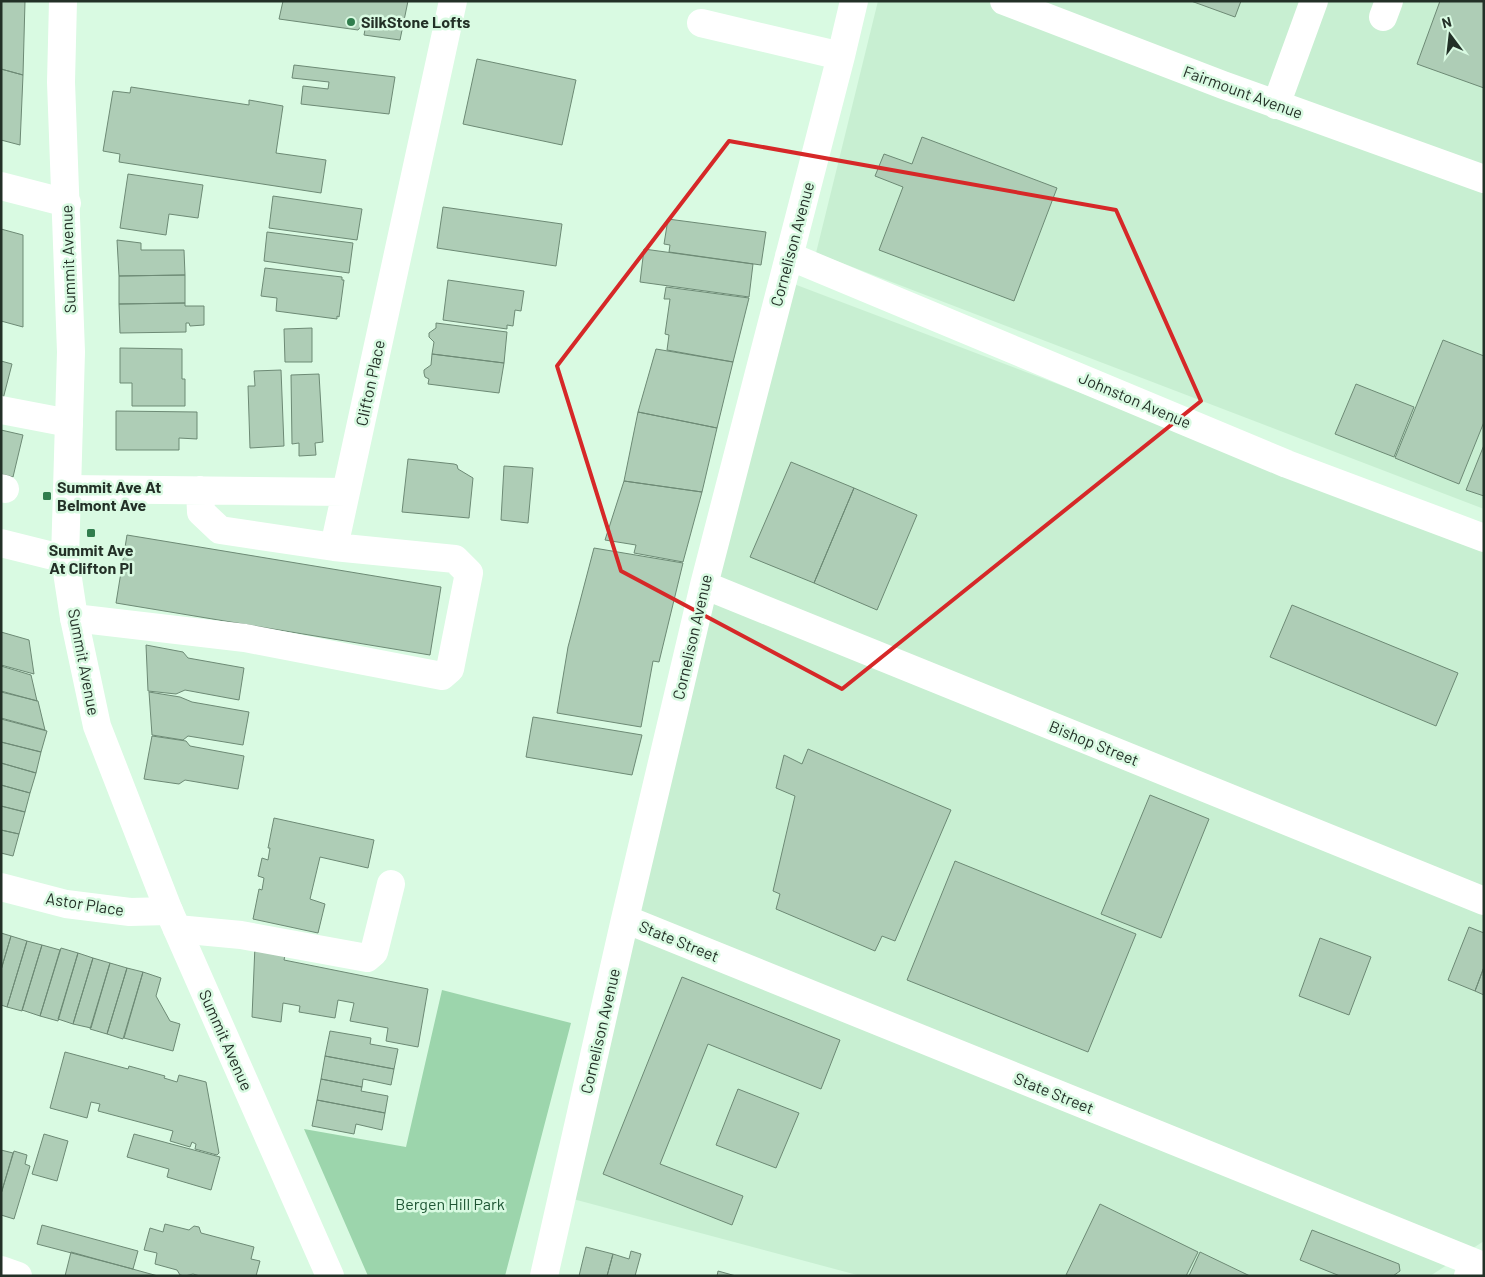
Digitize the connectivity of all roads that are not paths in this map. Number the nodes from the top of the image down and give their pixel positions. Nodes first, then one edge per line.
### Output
1 (63, 1) edge
2 (453, 1) edge
3 (854, 1) edge
4 (1004, 1) edge
5 (1314, 1) edge
6 (701, 24) dead end
7 (841, 56) junction
8 (1276, 105) junction
9 (1484, 179) edge
10 (1, 186) edge
11 (67, 203) junction
12 (789, 256) junction
13 (1, 410) edge
14 (69, 423) junction
15 (67, 488) junction
16 (200, 490) junction
17 (346, 492) junction
18 (1484, 538) edge
19 (1, 543) edge
20 (334, 547) junction
21 (66, 559) junction
22 (704, 585) junction
23 (74, 618) junction
24 (391, 884) dead end
25 (1, 887) edge
26 (1484, 901) edge
27 (625, 919) junction
28 (173, 920) junction
29 (1483, 1266) edge
30 (1, 1270) edge
31 (18, 1276) edge
32 (330, 1276) edge
33 (544, 1276) edge
34 (1468, 1276) edge

1 - 11 street, Summit Avenue
2 - 17 street, Clifton Place
3 - 7 street, Cornelison Avenue
4 - 8 street, Fairmount Avenue
5 - 8 street
6 - 7 street
7 - 12 street, Cornelison Avenue
8 - 9 street, Fairmount Avenue
10 - 11 street
11 - 14 street, Summit Avenue
12 - 18 street, Johnston Avenue
12 - 22 street, Cornelison Avenue
13 - 14 street
14 - 15 street, Summit Avenue
15 - 16 street
15 - 21 street, Summit Avenue
16 - 17 street
16 - 20 street
17 - 20 street, Clifton Place
19 - 21 street
20 - 23 street
21 - 23 street, Summit Avenue
22 - 26 street, Bishop Street
22 - 27 street, Cornelison Avenue
23 - 28 street, Summit Avenue
24 - 28 street, Astor Place
25 - 28 street, Astor Place
27 - 29 street, State Street
27 - 33 street, Cornelison Avenue
28 - 32 street, Summit Avenue
29 - 34 street
30 - 31 street

